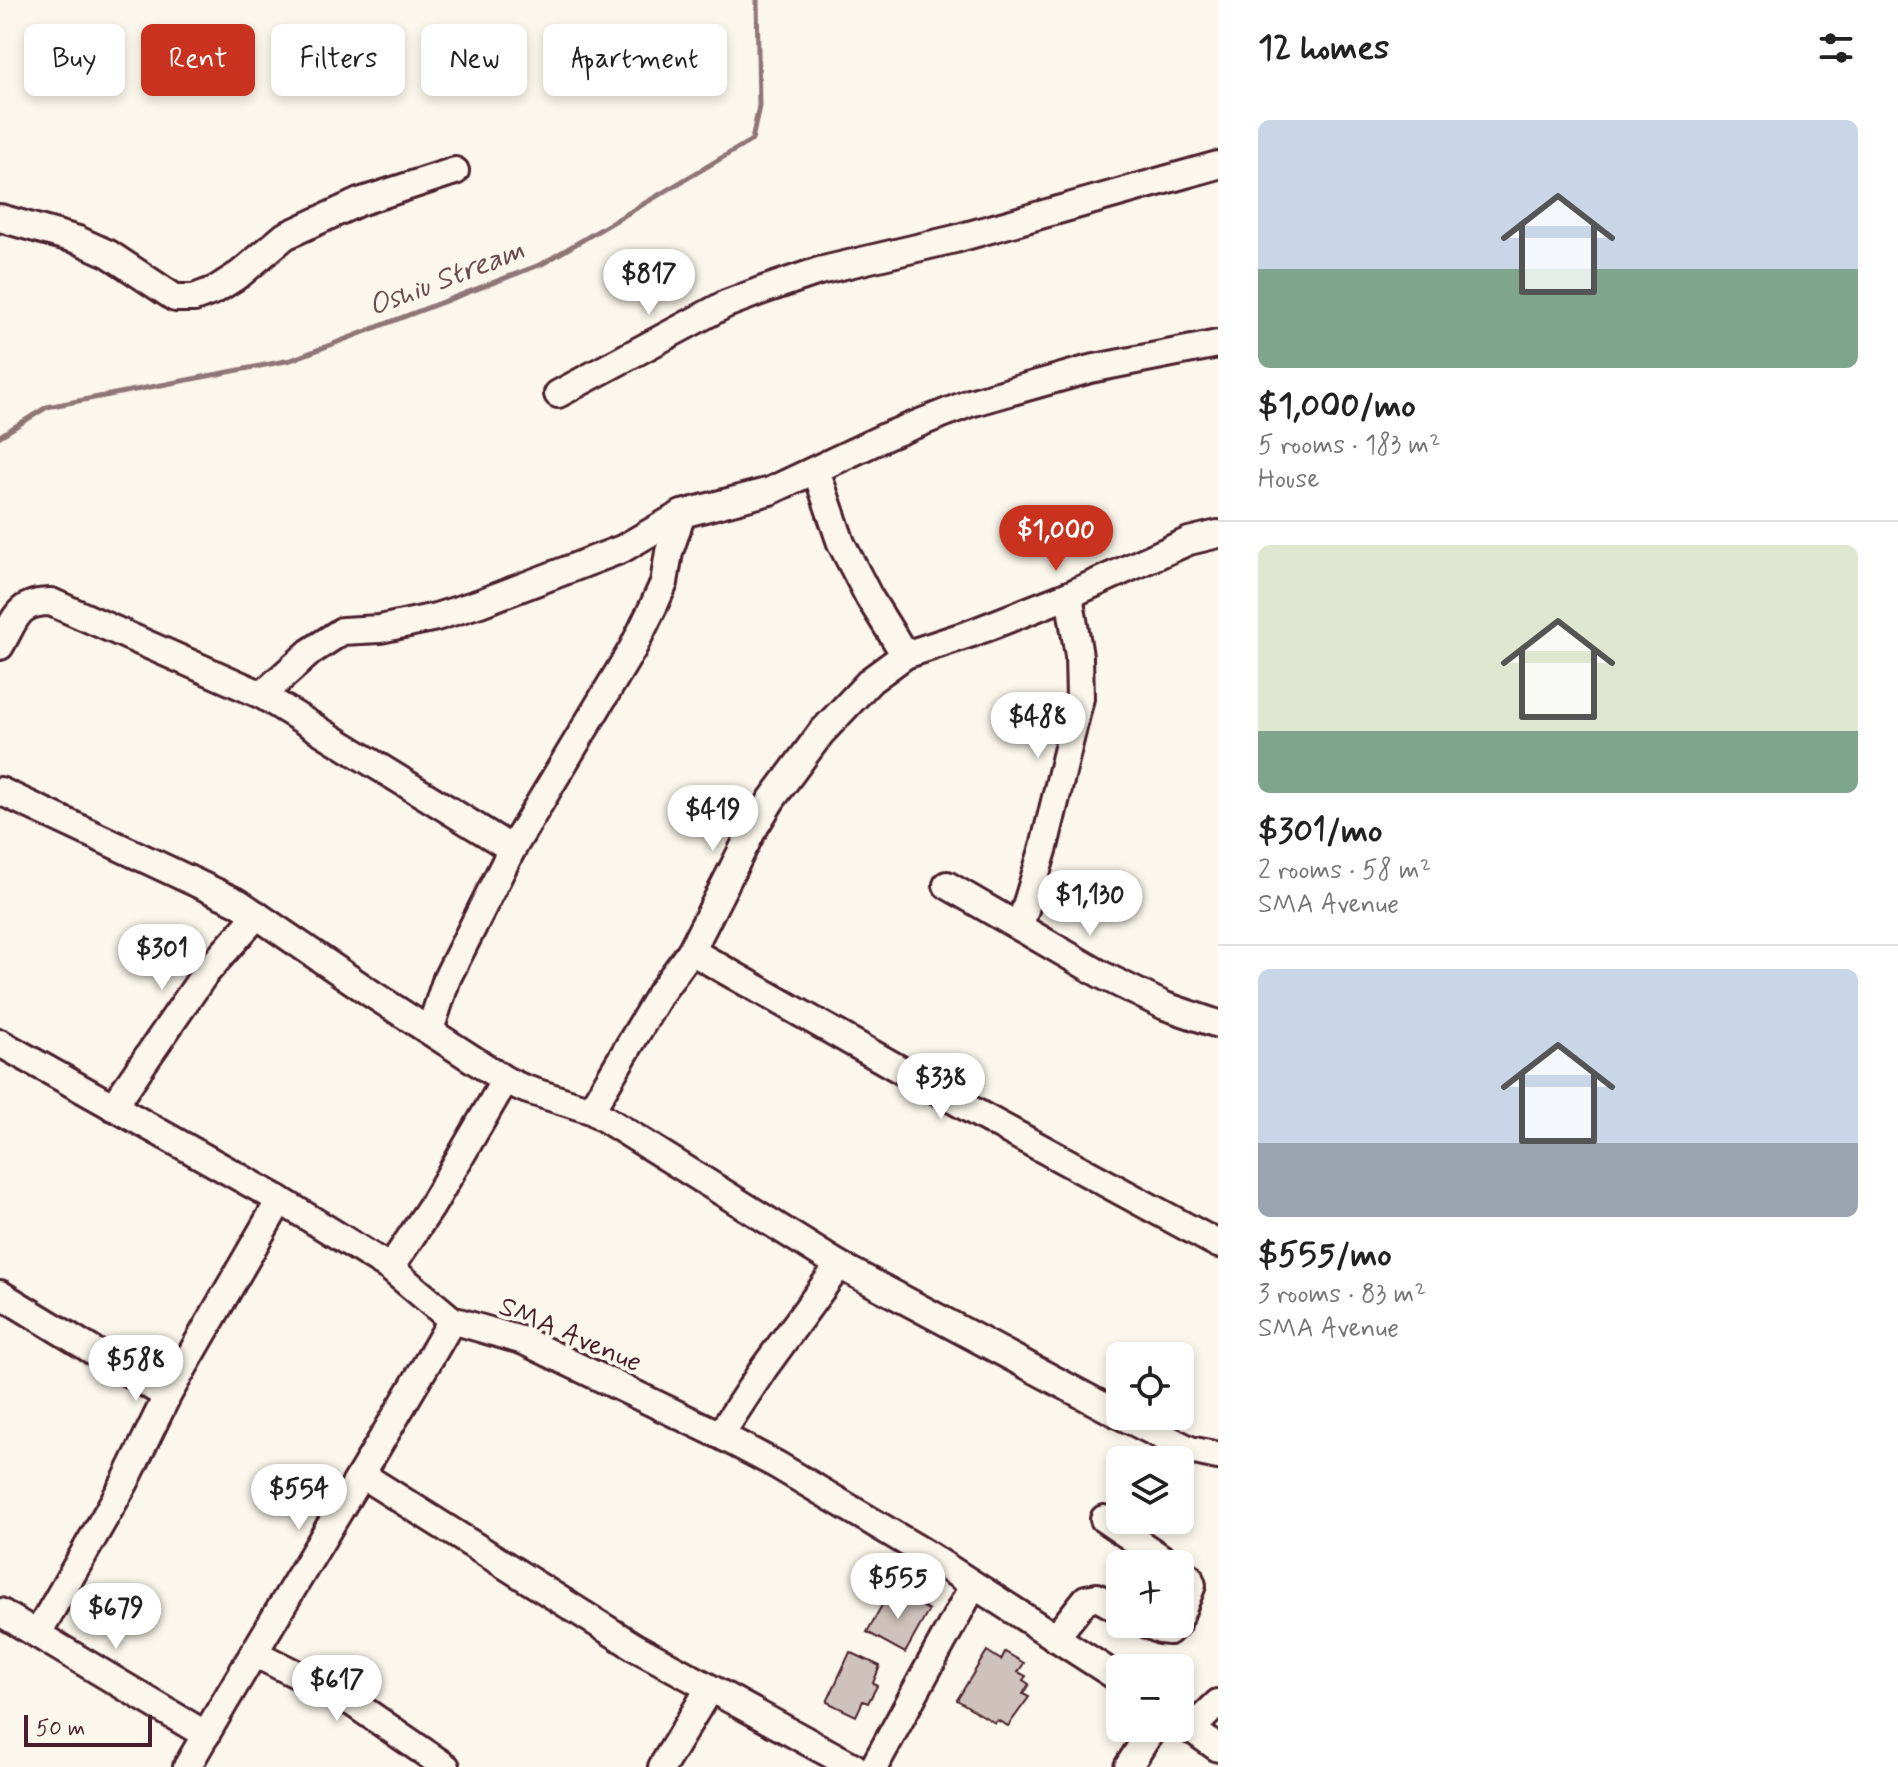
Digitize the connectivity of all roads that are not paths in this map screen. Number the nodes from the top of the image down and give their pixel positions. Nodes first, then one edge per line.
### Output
1 (1218, 165) edge
2 (455, 171) dead end
3 (0, 218) edge
4 (1218, 344) edge
5 (558, 394) dead end
6 (816, 470) junction
7 (682, 514) junction
8 (1218, 534) edge
9 (1069, 595) junction
10 (0, 646) edge
11 (905, 655) junction
12 (262, 695) junction
13 (0, 791) edge
14 (512, 849) junction
15 (947, 885) dead end
16 (257, 915) junction
17 (1020, 926) junction
18 (691, 951) junction
19 (1218, 1024) edge
20 (430, 1030) junction
21 (0, 1043) edge
22 (505, 1080) junction
23 (113, 1107) junction
24 (591, 1110) junction
25 (280, 1200) junction
26 (1218, 1244) edge
27 (839, 1265) junction
28 (390, 1268) junction
29 (0, 1294) edge
30 (452, 1320) junction
31 (167, 1396) junction
32 (1106, 1408) edge
33 (1149, 1430) edge
34 (720, 1435) junction
35 (1218, 1456) edge
36 (362, 1475) junction
37 (1104, 1519) dead end
38 (1149, 1550) edge
39 (973, 1586) junction
40 (1106, 1602) edge
41 (0, 1612) edge
42 (38, 1633) junction
43 (1055, 1638) junction
44 (254, 1653) junction
45 (1106, 1670) edge
46 (709, 1689) junction
47 (1218, 1703) edge
48 (1194, 1720) edge
49 (1194, 1732) edge
50 (206, 1735) junction
51 (1144, 1742) edge
52 (1218, 1748) edge
53 (440, 1766) edge
54 (187, 1767) edge
55 (662, 1767) edge
56 (854, 1767) edge
57 (874, 1767) edge
58 (1128, 1767) edge

1 - 5 street
2 - 3 street
4 - 6 street
6 - 7 street
6 - 11 street
7 - 12 street
7 - 14 street
8 - 9 street
9 - 11 street
9 - 17 street
10 - 12 street
11 - 18 street
12 - 14 street
13 - 16 street
14 - 20 street
15 - 17 street
16 - 20 street
16 - 23 street
17 - 19 street
18 - 24 street
18 - 26 street
20 - 22 street
21 - 23 street, SMA Avenue
22 - 24 street
22 - 28 street
23 - 25 street, SMA Avenue
24 - 27 street
25 - 28 street, SMA Avenue
25 - 31 street
27 - 32 street
27 - 34 street
28 - 30 street, SMA Avenue
29 - 31 street
30 - 34 street, SMA Avenue
30 - 36 street
31 - 42 street
33 - 35 street
34 - 39 street, SMA Avenue
36 - 44 street
36 - 46 street
37 - 38 street
39 - 43 street, SMA Avenue
39 - 57 street
40 - 43 street
41 - 42 street
42 - 50 street
43 - 45 street, SMA Avenue
44 - 50 street
44 - 53 street
46 - 55 street
46 - 56 street
47 - 48 street
49 - 52 street
50 - 54 street
51 - 58 street

